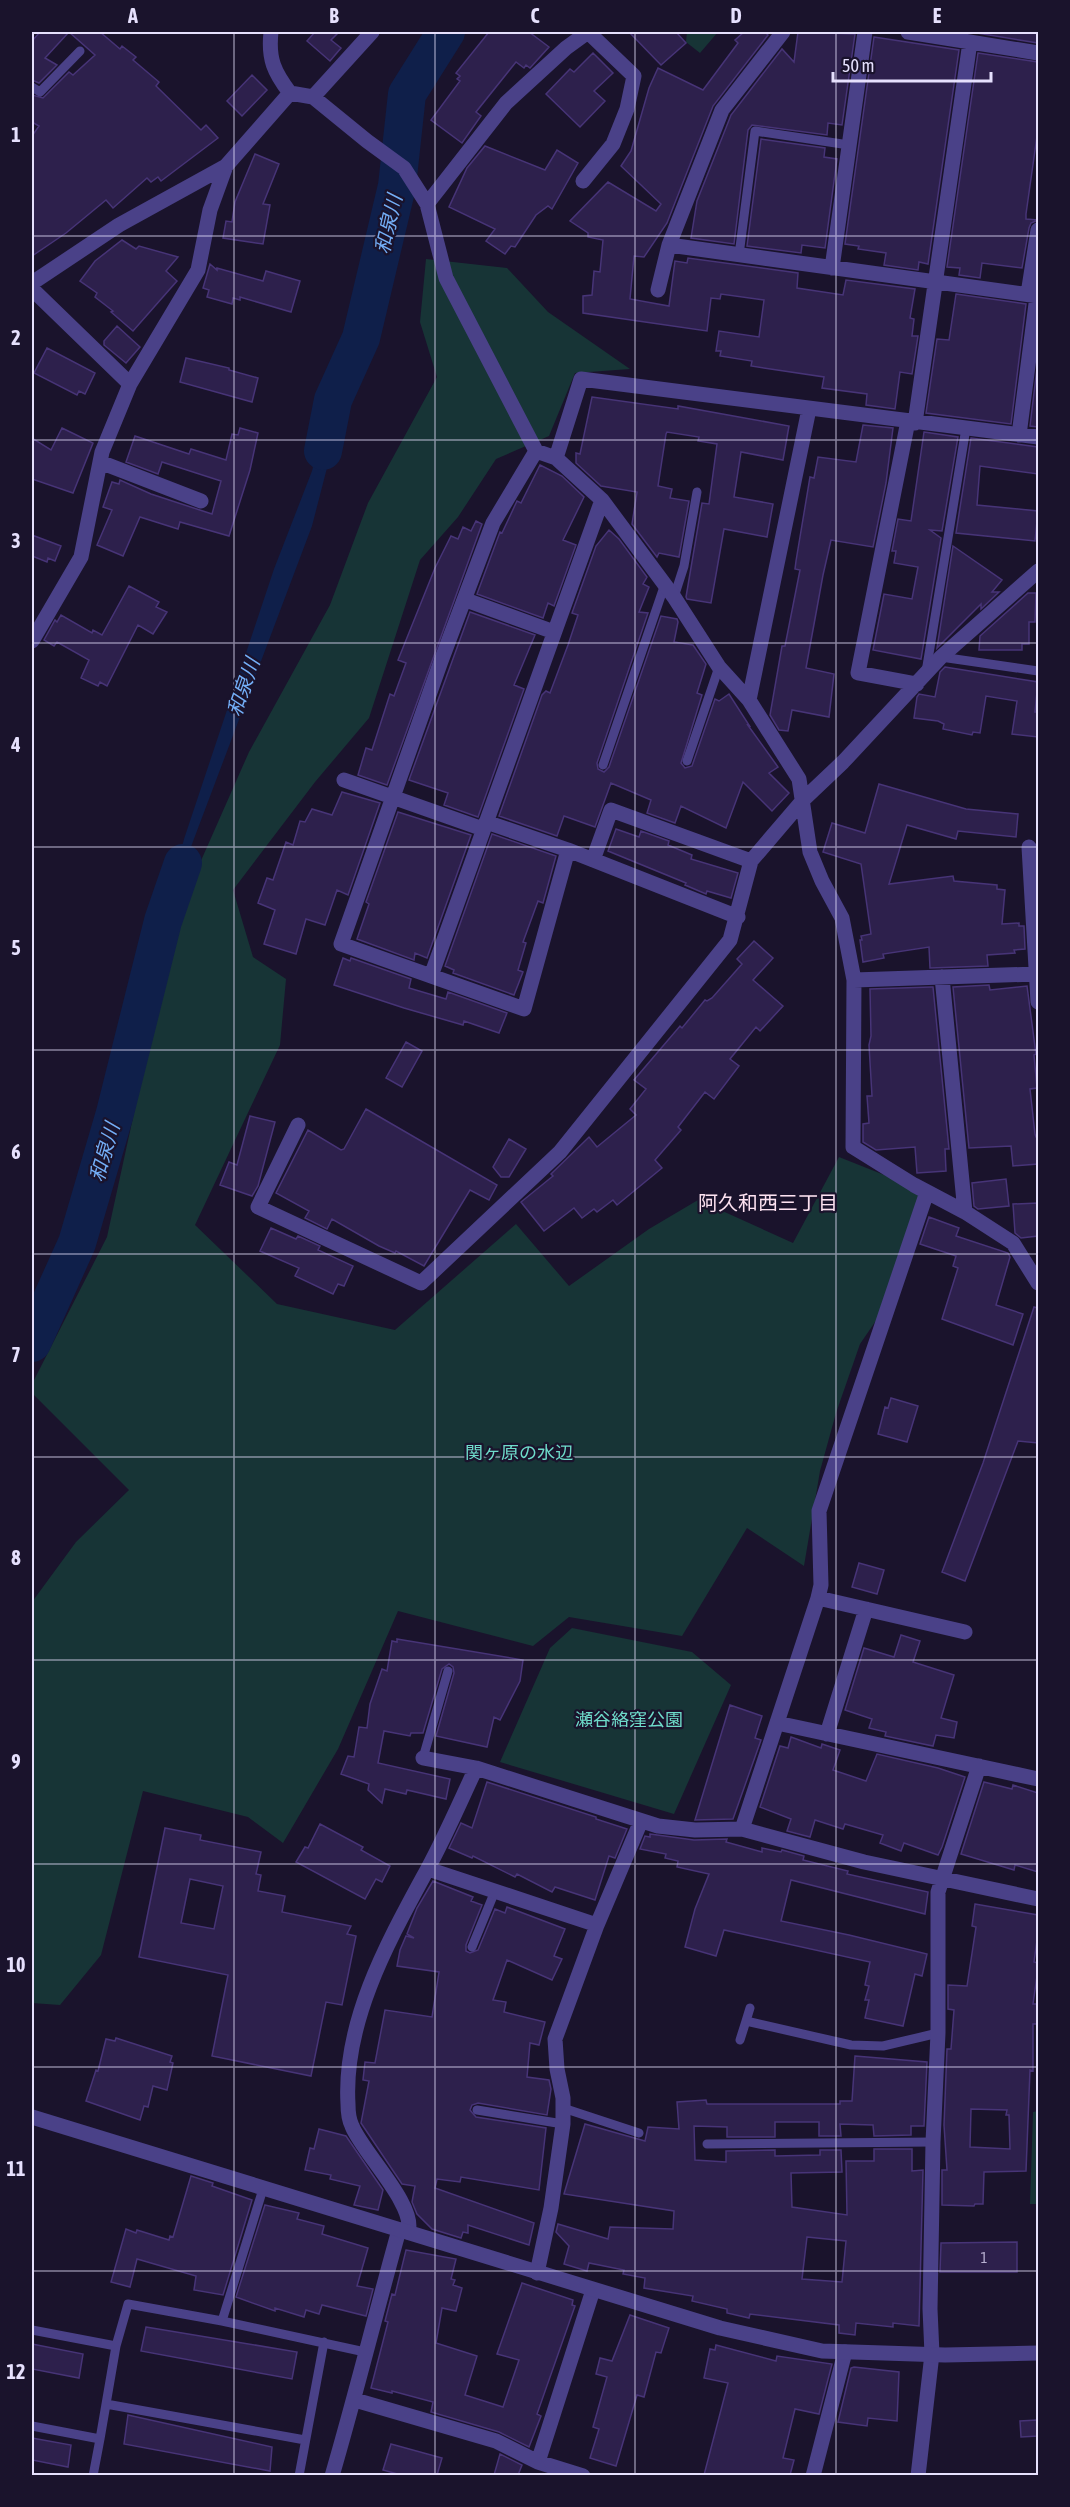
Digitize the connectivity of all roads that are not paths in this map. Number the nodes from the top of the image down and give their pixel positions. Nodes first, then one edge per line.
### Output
1 (272, 32) edge
2 (372, 32) edge
3 (589, 32) edge
4 (783, 32) edge
5 (865, 32) edge
6 (908, 32) edge
7 (970, 42) junction
8 (80, 51) dead end
9 (1038, 53) edge
10 (32, 87) edge
11 (290, 93) junction
12 (313, 97) junction
13 (849, 145) junction
14 (226, 166) junction
15 (583, 181) dead end
16 (427, 204) junction
17 (1038, 230) edge
18 (669, 245) junction
19 (739, 255) junction
20 (832, 268) junction
21 (935, 280) junction
22 (32, 283) edge
23 (32, 288) edge
24 (658, 290) dead end
25 (1034, 295) edge
26 (130, 384) junction
27 (809, 409) junction
28 (912, 422) junction
29 (966, 428) junction
30 (1019, 435) junction
31 (1038, 436) edge
32 (536, 451) junction
33 (555, 458) junction
34 (100, 462) junction
35 (697, 492) dead end
36 (602, 500) junction
37 (201, 501) dead end
38 (1038, 571) edge
39 (665, 584) junction
40 (674, 597) junction
41 (465, 600) junction
42 (554, 632) junction
43 (32, 641) edge
44 (941, 657) junction
45 (719, 667) junction
46 (1038, 671) edge
47 (922, 679) junction
48 (749, 700) junction
49 (687, 761) dead end
50 (603, 765) dead end
51 (344, 780) dead end
52 (392, 796) junction
53 (804, 800) junction
54 (485, 825) junction
55 (1029, 847) dead end
56 (568, 850) junction
57 (593, 860) junction
58 (751, 861) junction
59 (738, 916) junction
60 (1036, 974) junction
61 (430, 976) junction
62 (942, 977) junction
63 (854, 980) junction
64 (1038, 1002) edge
65 (298, 1125) dead end
66 (927, 1192) junction
67 (964, 1212) junction
68 (1032, 1257) edge
69 (1038, 1283) edge
70 (819, 1598) junction
71 (866, 1609) junction
72 (965, 1632) dead end
73 (448, 1671) dead end
74 (777, 1723) junction
75 (827, 1734) junction
76 (423, 1758) joint
77 (979, 1766) junction
78 (476, 1768) junction
79 (1038, 1779) edge
80 (641, 1821) junction
81 (742, 1829) junction
82 (428, 1869) junction
83 (941, 1877) junction
84 (495, 1891) junction
85 (1038, 1899) edge
86 (597, 1925) junction
87 (472, 1947) dead end
88 (750, 2008) dead end
89 (746, 2021) junction
90 (938, 2033) junction
91 (740, 2040) dead end
92 (477, 2110) dead end
93 (563, 2116) junction
94 (32, 2118) edge
95 (639, 2133) dead end
96 (933, 2142) junction
97 (707, 2144) dead end
98 (263, 2189) junction
99 (403, 2231) junction
100 (537, 2273) junction
101 (593, 2290) junction
102 (222, 2321) junction
103 (32, 2330) edge
104 (324, 2342) junction
105 (116, 2346) junction
106 (365, 2352) junction
107 (845, 2352) junction
108 (932, 2354) junction
109 (1038, 2354) edge
110 (355, 2400) junction
111 (106, 2404) junction
112 (32, 2426) edge
113 (100, 2439) junction
114 (305, 2440) junction
115 (538, 2462) junction
116 (93, 2475) edge
117 (298, 2475) edge
118 (332, 2475) edge
119 (583, 2475) edge
120 (813, 2475) edge
121 (918, 2475) edge

1 - 11 street
2 - 12 street
3 - 15 street
3 - 16 street
4 - 18 street
5 - 13 street
6 - 7 street
7 - 9 street
7 - 21 street
8 - 10 lane
11 - 12 street
11 - 14 street
12 - 16 street
13 - 19 lane
13 - 20 street
14 - 22 street
14 - 26 street
16 - 32 street
17 - 25 street
18 - 19 street
18 - 24 street
19 - 20 street
20 - 21 street
21 - 25 street
21 - 28 street
23 - 26 street
25 - 30 street
26 - 34 street
27 - 28 street
27 - 33 street
27 - 48 street
28 - 29 street
28 - 47 street
29 - 30 street
29 - 47 lane
30 - 31 street
32 - 33 street
32 - 41 street
33 - 36 street
34 - 37 street
34 - 43 street
35 - 40 lane
36 - 39 street
36 - 42 street
38 - 44 street
39 - 40 street
39 - 50 lane
40 - 45 street
41 - 42 street
41 - 52 street
42 - 54 street
44 - 46 lane
44 - 47 street
45 - 48 street
45 - 49 lane
47 - 53 street
48 - 53 street
51 - 52 street
52 - 54 street
52 - 61 street
53 - 58 street
53 - 63 street
54 - 56 street
54 - 61 street
55 - 60 street
56 - 57 street
56 - 61 street
57 - 58 street
57 - 59 street
58 - 59 street
59 - 65 street
60 - 62 street
60 - 64 street
62 - 63 street
62 - 67 street
63 - 66 street
66 - 67 street
66 - 70 street
67 - 68 street
68 - 69 street
70 - 71 street
70 - 74 street
71 - 72 street
71 - 75 street
73 - 76 lane
74 - 75 street
74 - 81 street
75 - 77 street
76 - 78 street
77 - 79 street
77 - 83 street
78 - 80 street
78 - 82 street
80 - 81 street
80 - 86 street
81 - 83 street
82 - 84 street
82 - 99 street
83 - 85 street
83 - 90 street
84 - 86 street
84 - 87 lane
86 - 93 street
88 - 89 lane
89 - 90 lane
89 - 91 lane
90 - 96 street
92 - 93 lane
93 - 95 lane
93 - 100 street
94 - 98 street
96 - 97 lane
96 - 108 street
98 - 99 street
98 - 102 lane
99 - 100 street
99 - 106 street
100 - 101 street
101 - 107 street
101 - 115 street
102 - 104 lane
102 - 105 lane
103 - 105 lane
104 - 106 lane
104 - 114 lane
105 - 111 lane
106 - 110 street
107 - 108 street
107 - 120 street
108 - 109 street
108 - 121 street
110 - 115 street
110 - 118 street
111 - 113 lane
111 - 114 lane
112 - 113 lane
113 - 116 lane
114 - 117 lane
115 - 119 street

